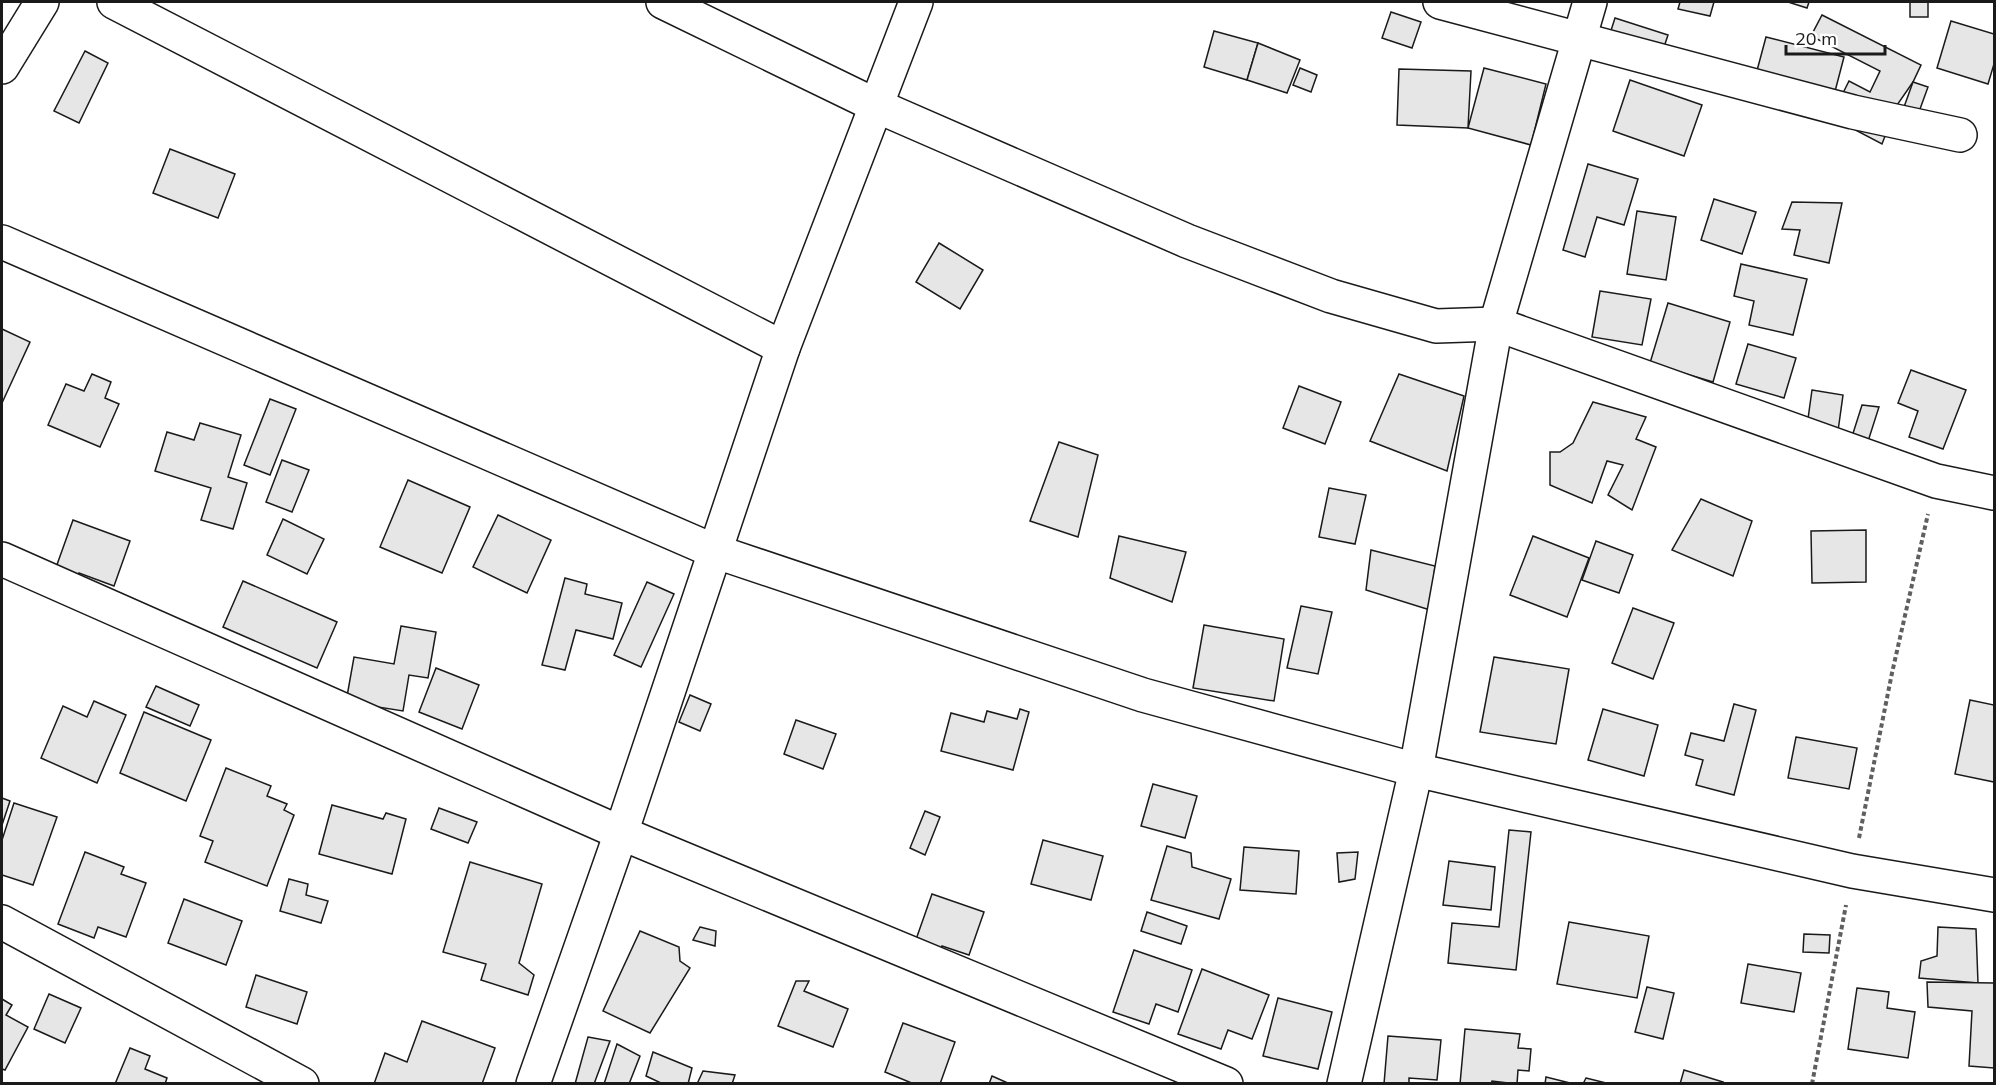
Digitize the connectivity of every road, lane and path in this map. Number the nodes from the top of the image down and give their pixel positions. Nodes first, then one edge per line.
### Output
1 (42, 2) edge
2 (114, 2) edge
3 (663, 2) edge
4 (916, 2) edge
5 (1440, 2) edge
6 (1590, 2) edge
7 (1578, 37) junction
8 (7, 46) edge
9 (877, 106) junction
10 (1960, 135) dead end
11 (2, 242) edge
12 (1496, 324) junction
13 (783, 348) junction
14 (1936, 481) junction
15 (1995, 494) edge
16 (714, 551) junction
17 (2, 559) edge
18 (1416, 770) junction
19 (621, 833) junction
20 (1852, 871) junction
21 (1995, 895) edge
22 (2, 922) edge
23 (302, 1083) edge
24 (533, 1083) edge
25 (1226, 1083) edge
26 (1344, 1083) edge
27 (1812, 1083) edge

1 - 8 street
2 - 13 street
3 - 9 street
4 - 9 street
5 - 7 street
6 - 7 street
7 - 10 street
7 - 12 street
9 - 12 street
9 - 13 street
11 - 16 street
12 - 14 street
12 - 18 street
13 - 16 street
14 - 15 street
14 - 20 path
16 - 18 street
16 - 19 street
17 - 19 street
18 - 20 street
18 - 26 street
19 - 24 street
19 - 25 street
20 - 21 street
20 - 27 path
22 - 23 street

